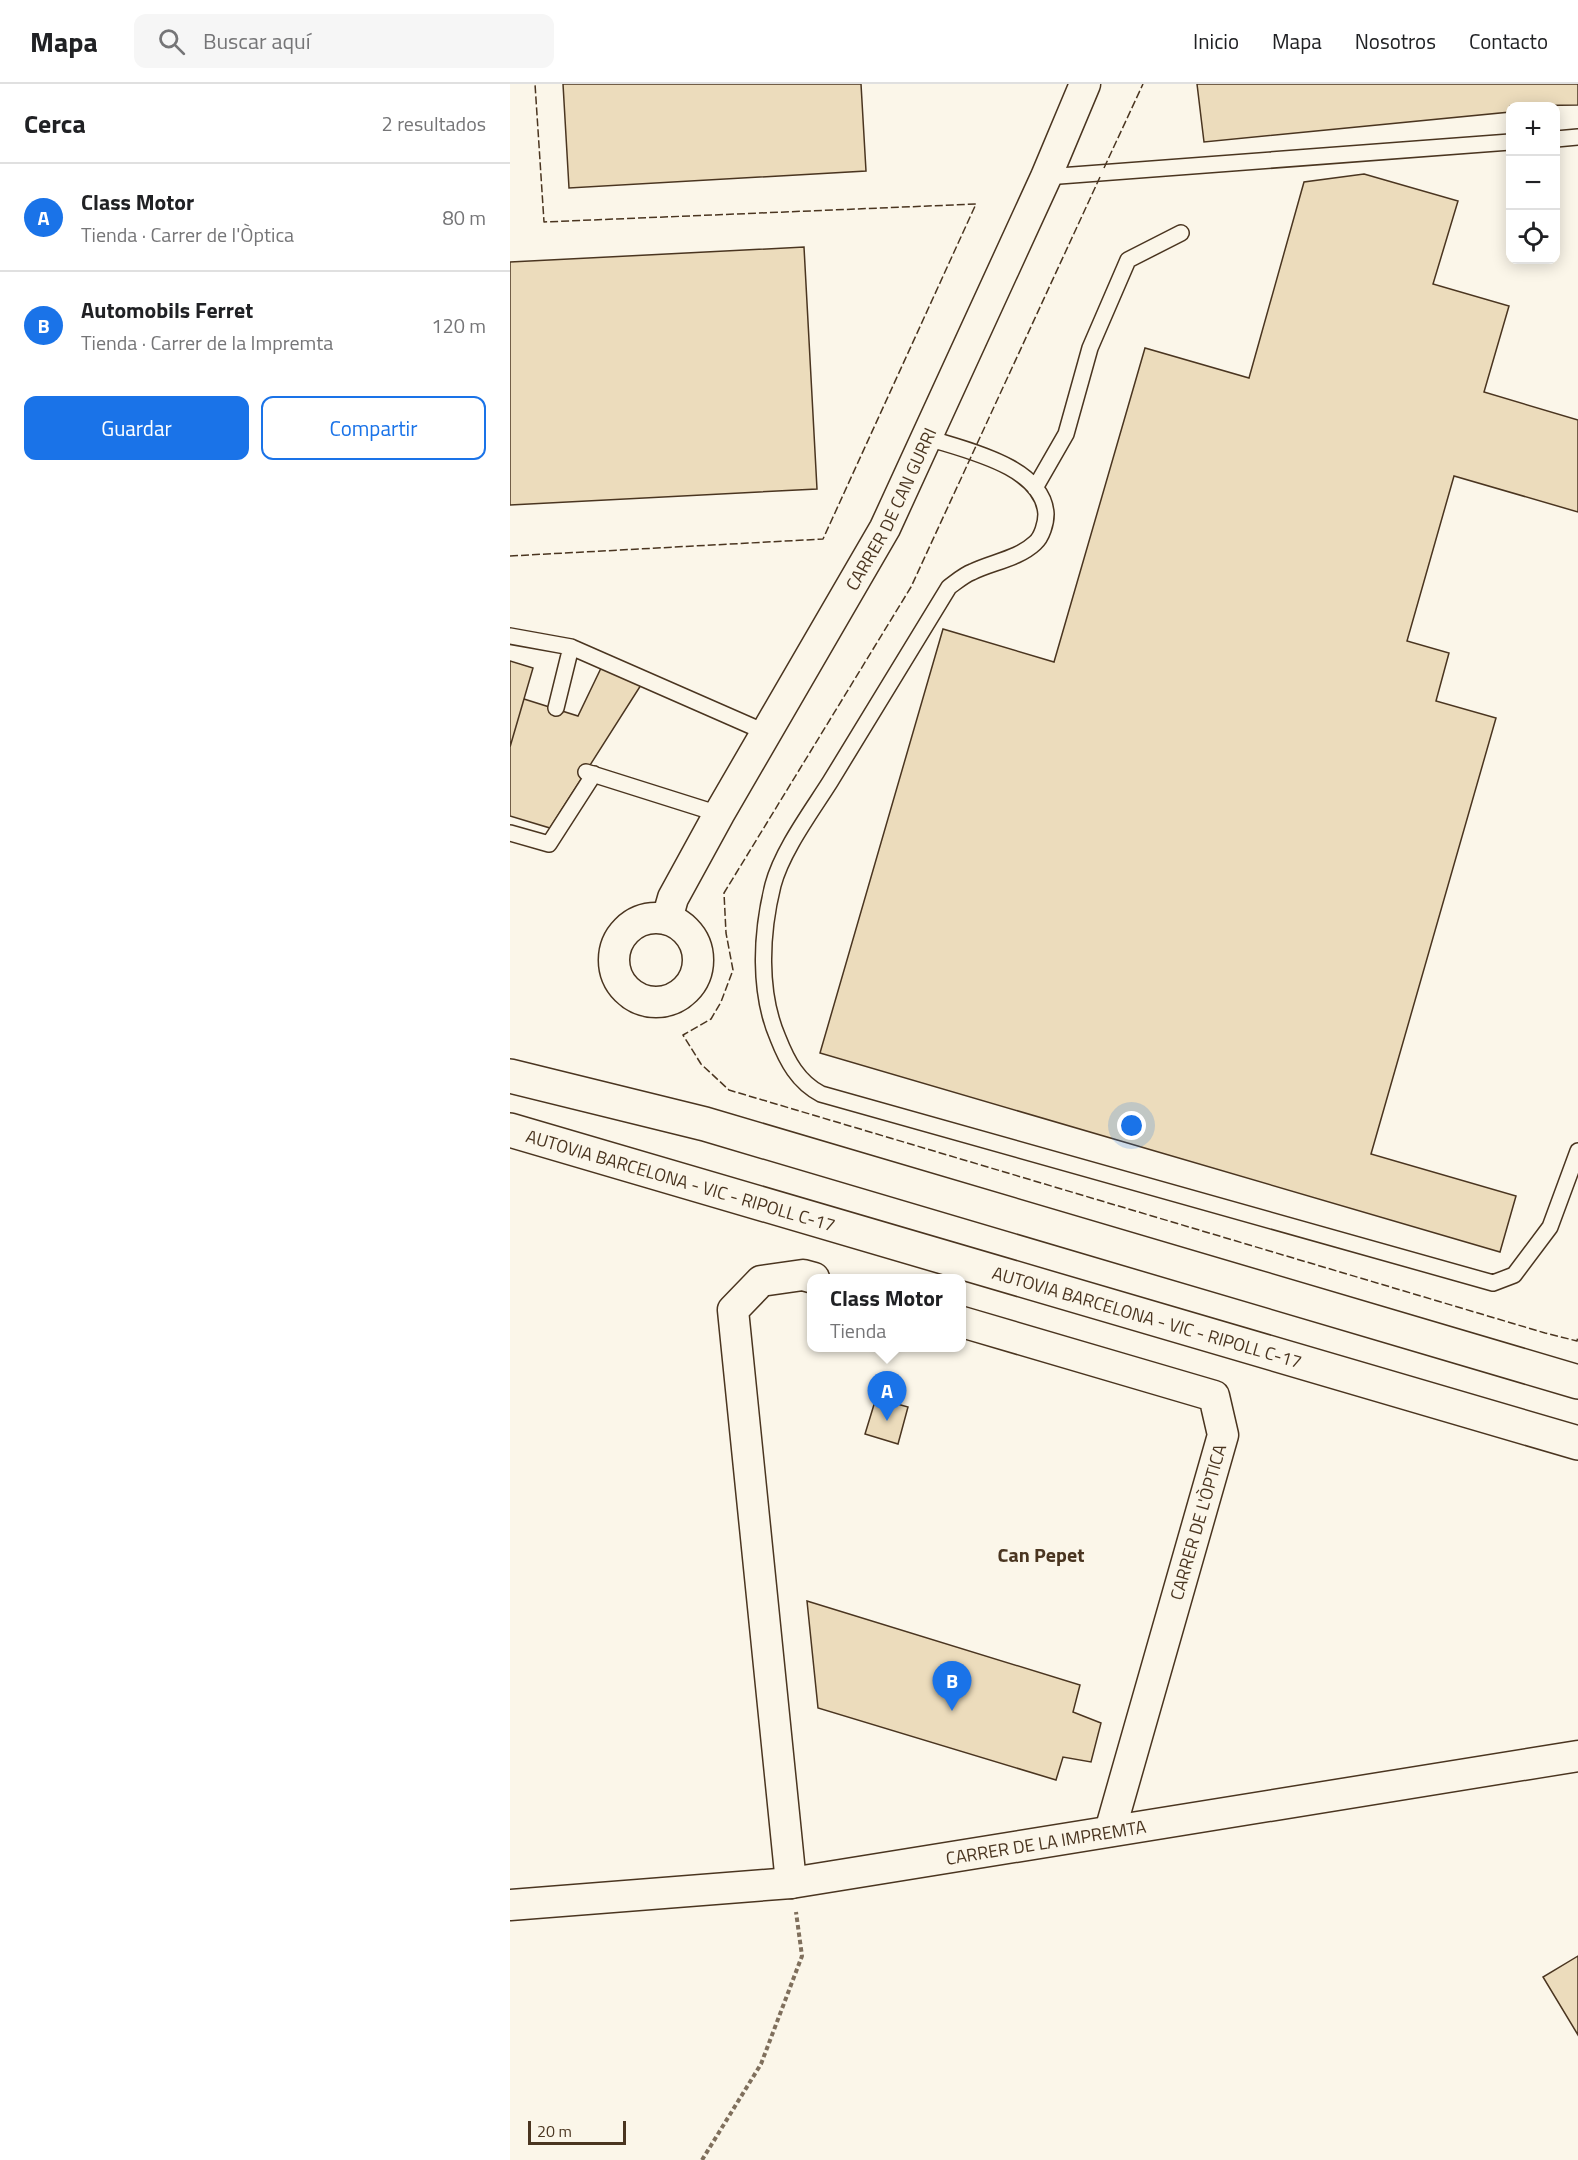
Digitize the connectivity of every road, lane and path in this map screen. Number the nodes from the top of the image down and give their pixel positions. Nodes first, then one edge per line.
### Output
1 (1085, 84) edge
2 (1578, 137) edge
3 (1560, 139) edge
4 (1506, 142) edge
5 (1046, 177) junction
6 (1181, 233) dead end
7 (928, 438) junction
8 (1035, 488) junction
9 (510, 636) edge
10 (571, 647) junction
11 (556, 708) dead end
12 (767, 733) junction
13 (719, 814) junction
14 (510, 833) edge
15 (667, 919) dead end
16 (510, 1076) edge
17 (510, 1130) edge
18 (1578, 1151) edge
19 (807, 1276) edge
20 (966, 1323) edge
21 (1578, 1382) edge
22 (1578, 1443) edge
23 (1578, 1756) edge
24 (1110, 1831) junction
25 (791, 1883) junction
26 (510, 1905) edge
27 (702, 2160) edge

1 - 5 street, CARRER DE CAN GURRI
2 - 3 lane
4 - 5 lane
5 - 7 street, CARRER DE CAN GURRI
6 - 8 lane
7 - 8 lane
7 - 12 street, CARRER DE CAN GURRI
8 - 18 lane
9 - 10 lane
10 - 11 lane
10 - 12 lane
12 - 13 street, CARRER DE CAN GURRI
13 - 14 lane
13 - 15 street, CARRER DE CAN GURRI
16 - 21 highway
17 - 22 highway, AUTOVIA BARCELONA - VIC - RIPOLL C-17
19 - 25 street
20 - 24 street, CARRER DE L'ÒPTICA
23 - 24 street, CARRER DE LA IMPREMTA
24 - 25 street, CARRER DE LA IMPREMTA
25 - 26 street, CARRER DE LA IMPREMTA
25 - 27 path

